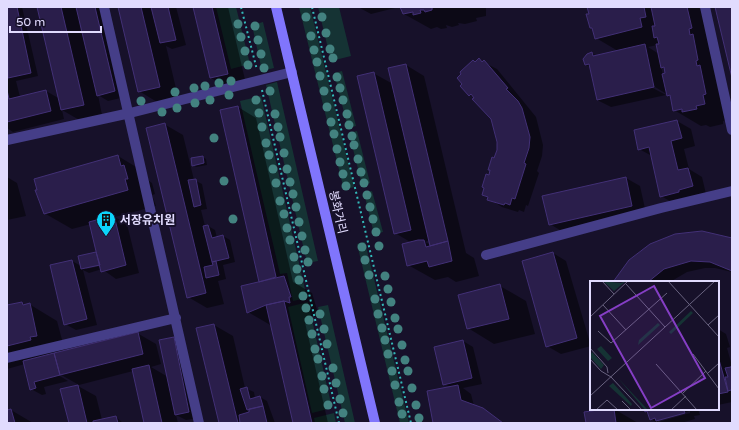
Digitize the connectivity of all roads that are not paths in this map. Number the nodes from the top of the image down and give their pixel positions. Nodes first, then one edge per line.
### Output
1 (104, 7) edge
2 (276, 7) edge
3 (705, 7) edge
4 (292, 72) junction
5 (130, 113) junction
6 (732, 130) edge
7 (7, 140) edge
8 (732, 191) edge
9 (486, 255) dead end
10 (176, 318) junction
11 (7, 358) edge
12 (199, 423) edge
13 (375, 423) edge

1 - 5 street
2 - 4 main road, 봉화거리
3 - 6 street
4 - 5 street
4 - 13 main road, 봉화거리
5 - 7 street
5 - 10 street
8 - 9 street
10 - 11 street
10 - 12 street

